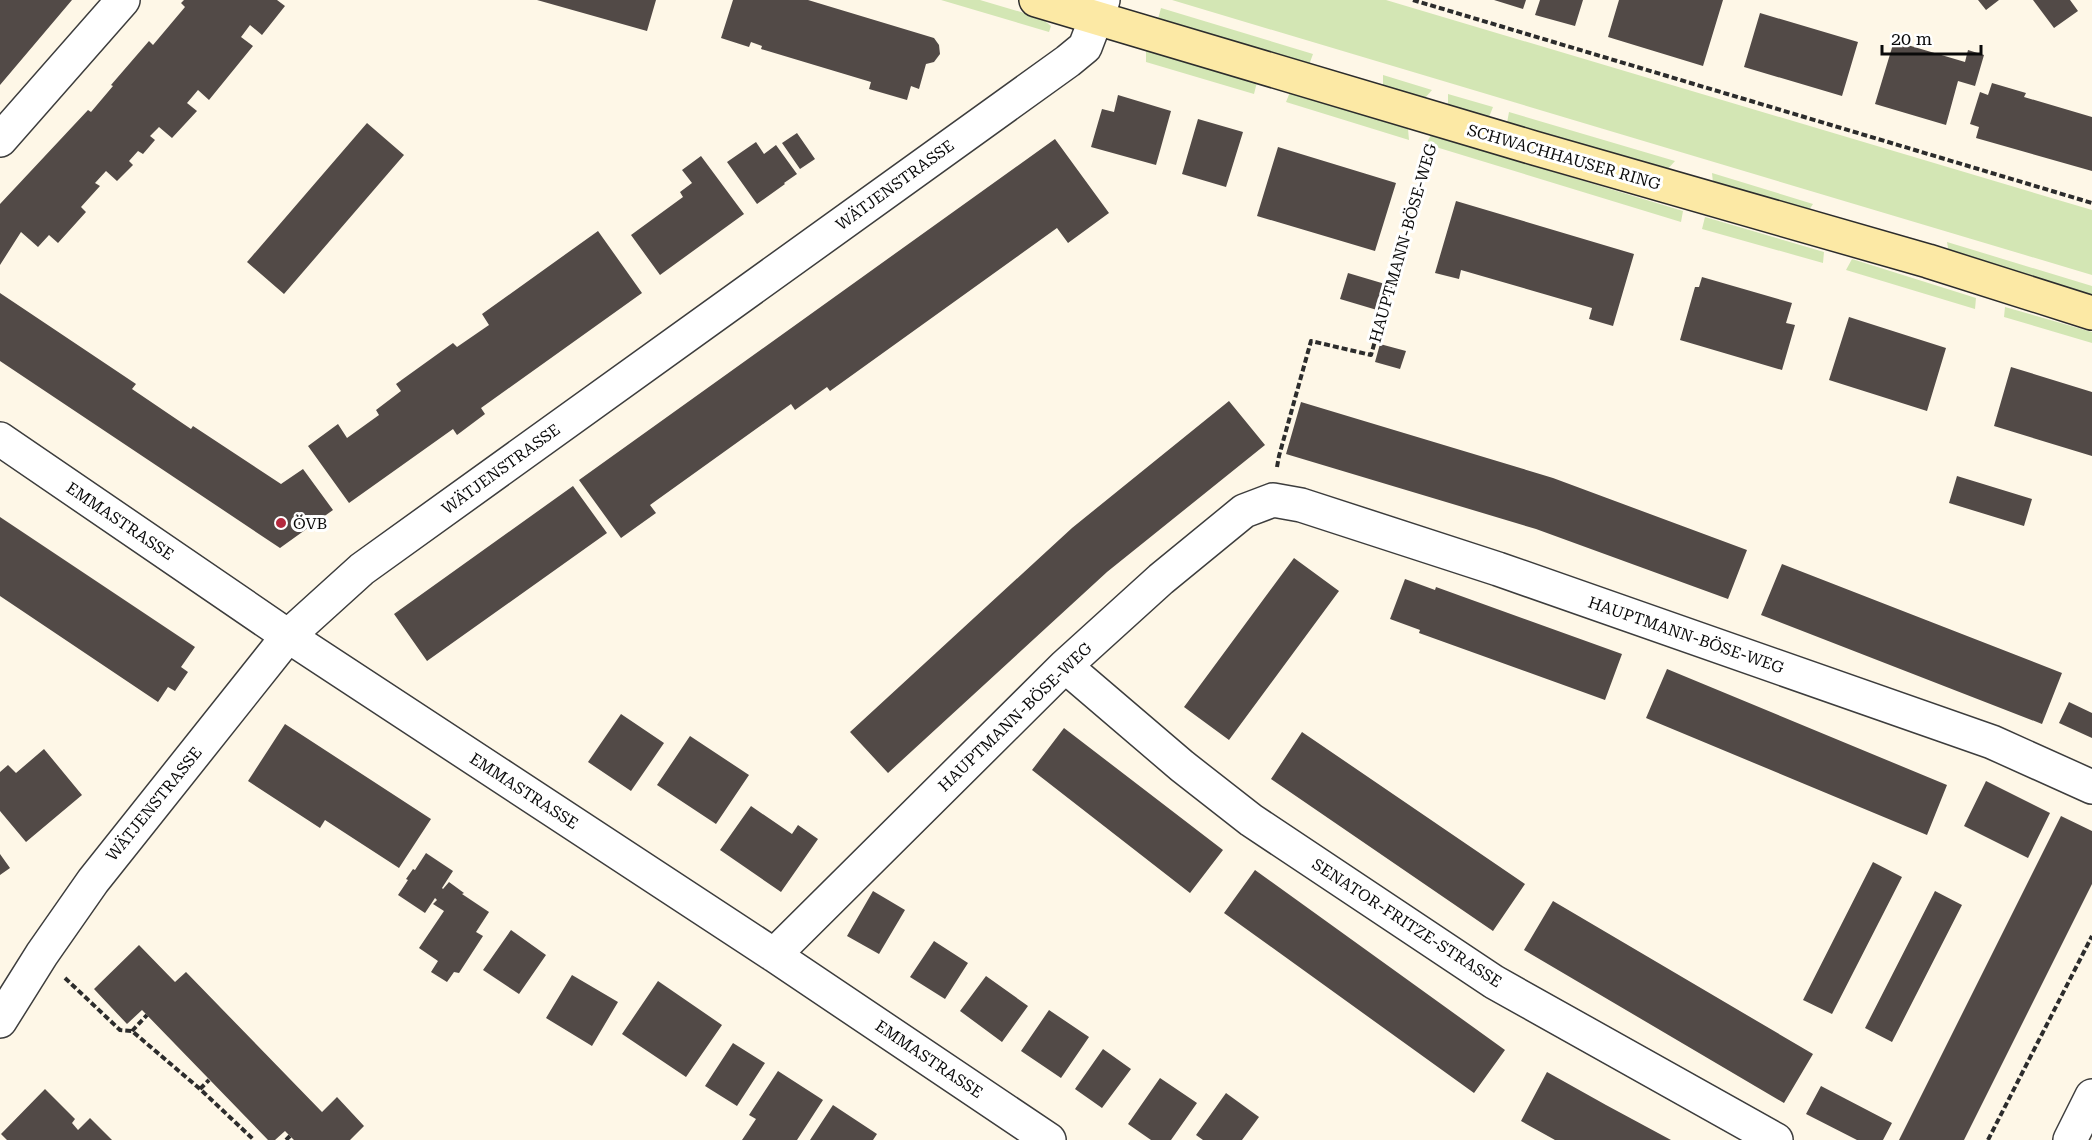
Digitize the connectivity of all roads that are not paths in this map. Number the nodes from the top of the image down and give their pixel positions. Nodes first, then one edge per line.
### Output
1 (123, 0) edge
2 (1036, 0) edge
3 (1100, 9) edge
4 (0, 140) edge
5 (2092, 313) edge
6 (0, 439) edge
7 (288, 636) junction
8 (1065, 666) junction
9 (2092, 787) edge
10 (774, 955) junction
11 (0, 1021) edge
12 (2092, 1096) edge
13 (1049, 1140) edge
14 (1776, 1140) edge
15 (2070, 1140) edge

1 - 4 street
2 - 3 main road, SCHWACHHAUSER RING
3 - 5 main road, SCHWACHHAUSER RING
3 - 7 street, WÄTJENSTRASSE
6 - 7 street, EMMASTRASSE
7 - 10 street, EMMASTRASSE
7 - 11 street, WÄTJENSTRASSE
8 - 9 street, HAUPTMANN-BÖSE-WEG
8 - 10 street, HAUPTMANN-BÖSE-WEG
8 - 14 street, SENATOR-FRITZE-STRASSE
10 - 13 street, EMMASTRASSE
12 - 15 street

